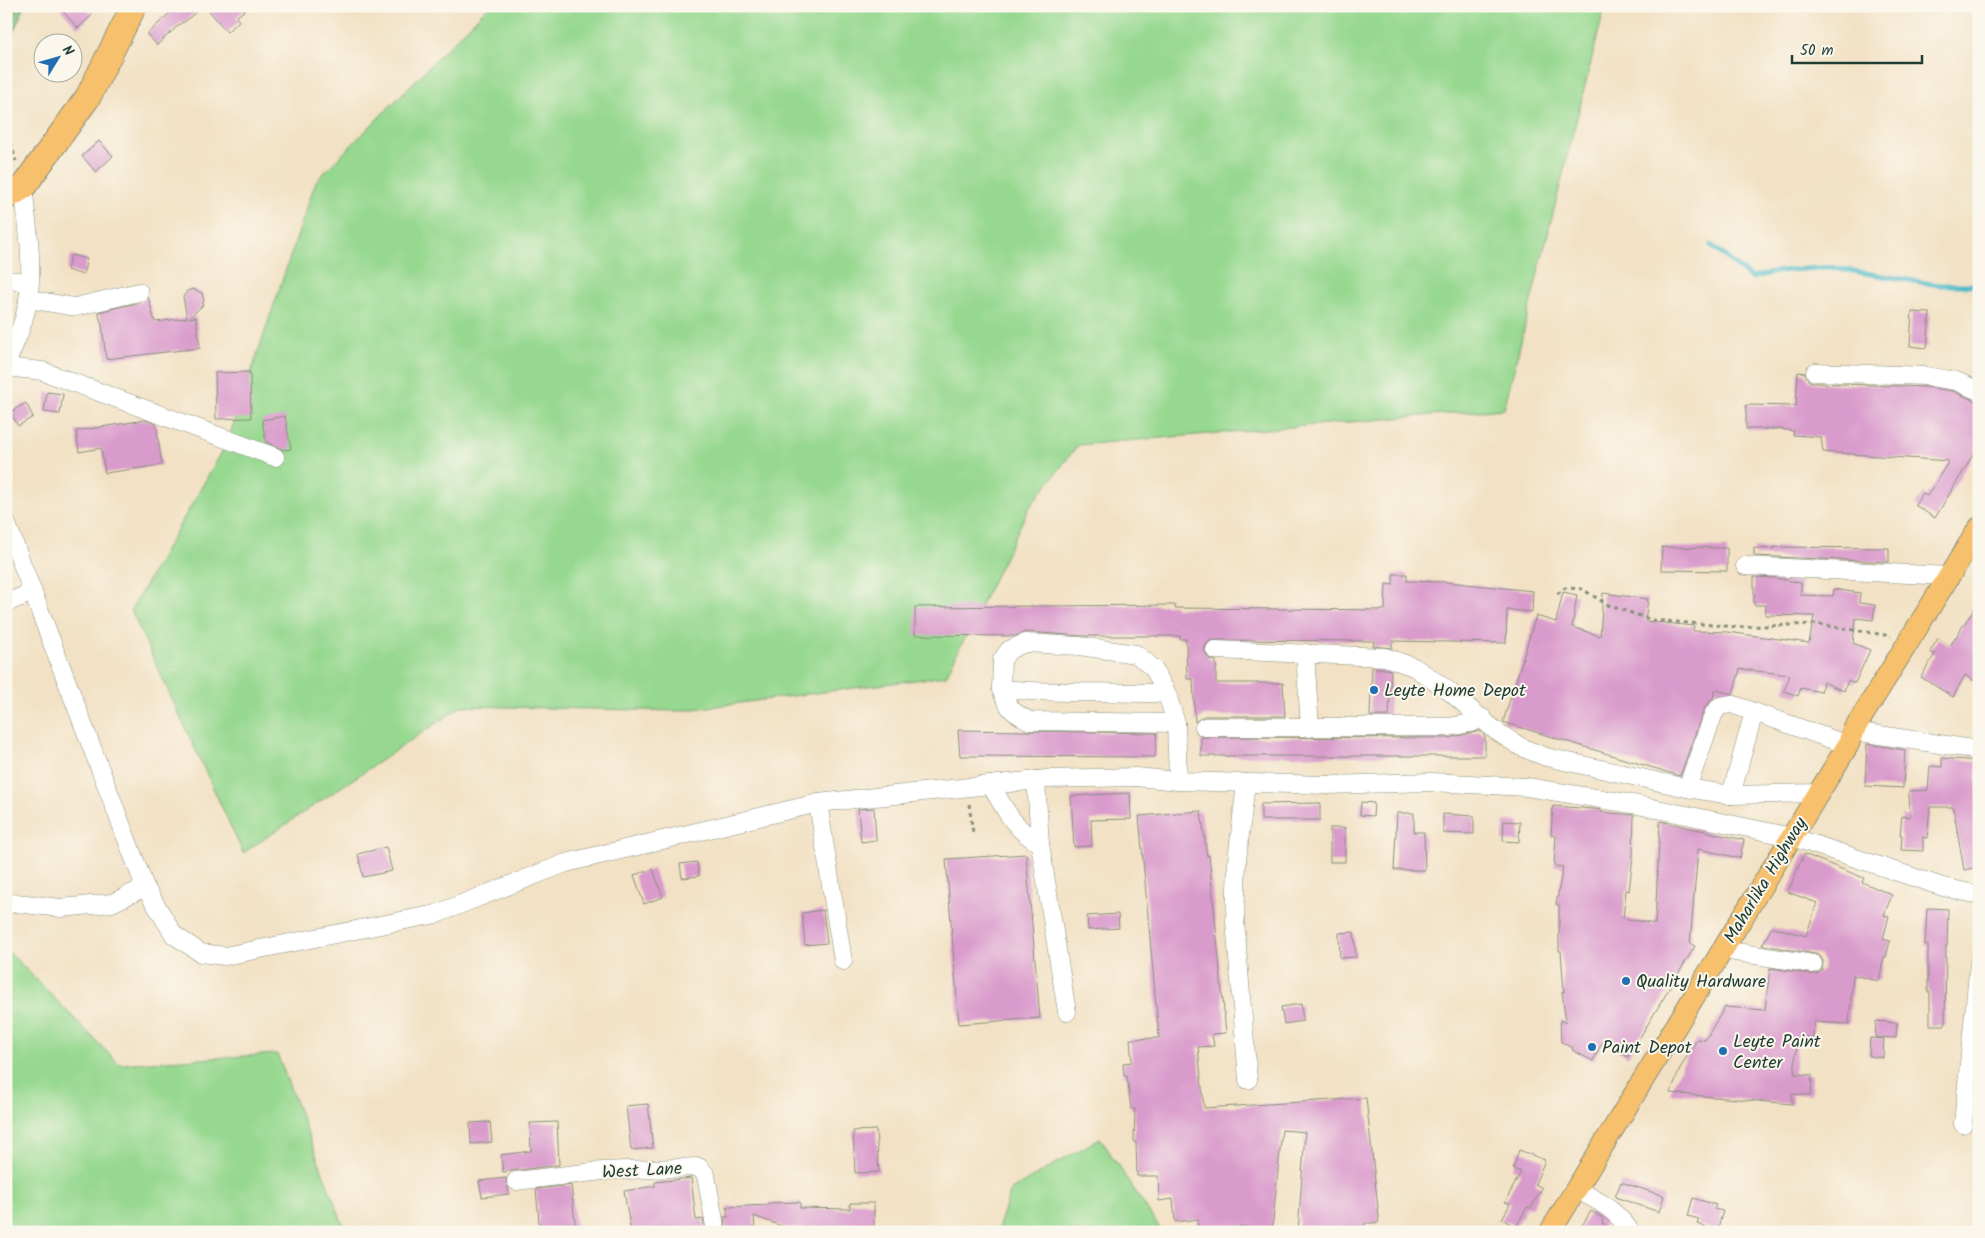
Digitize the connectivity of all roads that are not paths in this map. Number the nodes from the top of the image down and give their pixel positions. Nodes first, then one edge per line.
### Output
1 (134, 6) edge
2 (15, 192) edge
3 (6, 280) edge
4 (28, 290) junction
5 (139, 292) dead end
6 (6, 365) edge
7 (1815, 372) dead end
8 (1979, 391) edge
9 (275, 457) dead end
10 (6, 522) edge
11 (1979, 528) edge
12 (1745, 566) dead end
13 (1949, 576) junction
14 (33, 592) junction
15 (6, 603) edge
16 (1215, 650) dead end
17 (1305, 653) junction
18 (1000, 689) junction
19 (1167, 694) junction
20 (1754, 712) junction
21 (1483, 718) junction
22 (1176, 723) junction
23 (1204, 727) dead end
24 (1310, 728) junction
25 (1850, 738) junction
26 (1979, 750) edge
27 (1036, 780) junction
28 (1178, 781) junction
29 (1246, 783) junction
30 (991, 785) junction
31 (1687, 788) junction
32 (1818, 793) junction
33 (1730, 795) junction
34 (818, 803) junction
35 (1792, 837) junction
36 (1040, 844) junction
37 (145, 887) junction
38 (1979, 895) edge
39 (6, 905) edge
40 (1722, 950) junction
41 (843, 961) dead end
42 (1979, 963) edge
43 (1813, 964) dead end
44 (1067, 1012) dead end
45 (1248, 1080) dead end
46 (1963, 1124) dead end
47 (516, 1181) dead end
48 (1576, 1189) junction
49 (716, 1232) edge
50 (1550, 1232) edge
51 (1631, 1232) edge

1 - 2 highway
2 - 4 street
3 - 4 street
4 - 5 street
4 - 6 street
6 - 9 street
7 - 8 street
10 - 14 street
11 - 13 main road, Maharlika Highway
12 - 13 street
13 - 25 main road, Maharlika Highway
14 - 15 street
14 - 37 street
16 - 17 street
17 - 21 street
17 - 24 street
18 - 19 street
18 - 19 street
18 - 22 street
19 - 22 street
20 - 25 street
20 - 31 street
20 - 33 street
21 - 24 street
21 - 31 street
22 - 28 street
23 - 24 street
25 - 26 street
25 - 32 main road, Maharlika Highway
27 - 28 street
27 - 30 street
27 - 36 street
28 - 29 street
29 - 35 street
29 - 45 street
30 - 34 street
30 - 36 street
31 - 33 street
32 - 33 street
32 - 35 main road, Maharlika Highway
34 - 37 street
34 - 41 street
35 - 38 street
35 - 40 main road, Maharlika Highway
36 - 44 street
37 - 39 street
40 - 43 street
40 - 48 main road, Maharlika Highway
42 - 46 street
47 - 49 street, West Lane
48 - 50 main road, Maharlika Highway
48 - 51 street

